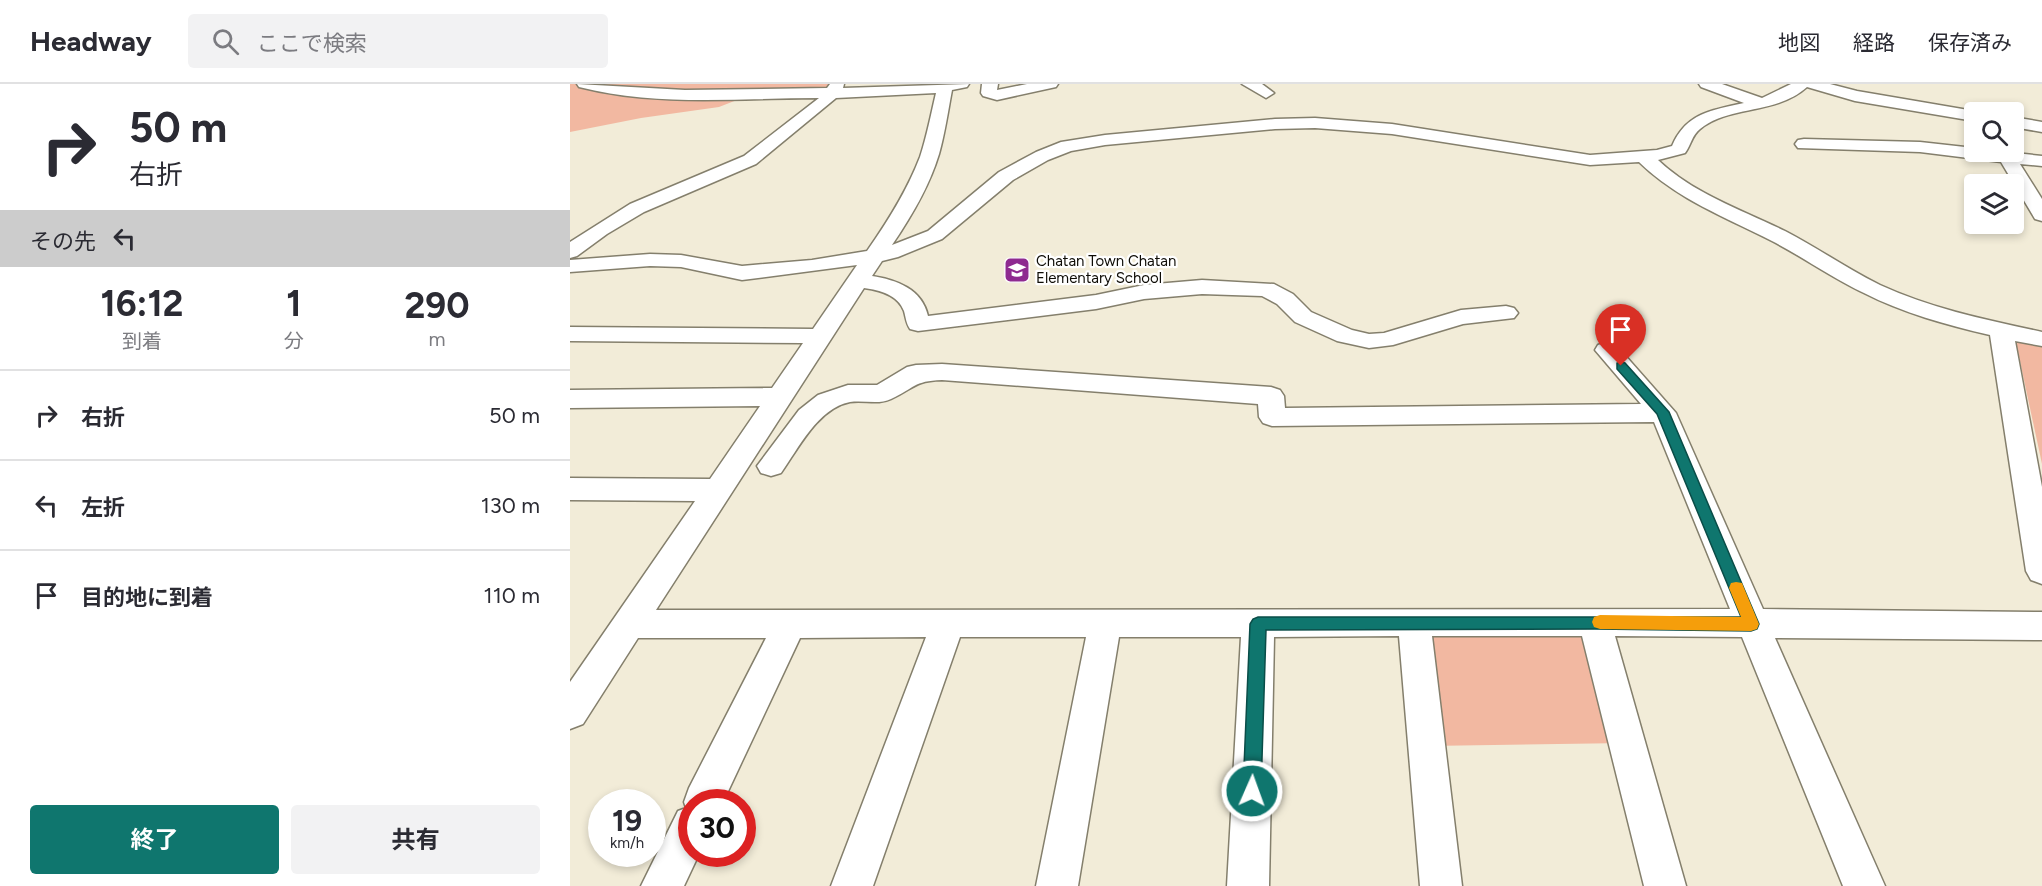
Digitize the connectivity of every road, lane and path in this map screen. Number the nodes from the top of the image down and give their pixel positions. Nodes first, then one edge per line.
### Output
1 (585, 84) edge
2 (990, 84) edge
3 (1050, 84) edge
4 (1250, 84) edge
5 (1707, 84) edge
6 (1801, 84) edge
7 (1813, 84) edge
8 (953, 86) edge
9 (835, 88) edge
10 (1266, 93) dead end
11 (1760, 102) junction
12 (1964, 114) edge
13 (2024, 124) edge
14 (2042, 127) edge
15 (1804, 144) dead end
16 (1964, 152) edge
17 (1644, 157) junction
18 (2024, 159) edge
19 (2042, 161) edge
20 (2010, 162) edge
21 (2042, 215) edge
22 (570, 252) edge
23 (873, 257) junction
24 (570, 266) edge
25 (857, 281) junction
26 (1506, 313) dead end
27 (2001, 331) junction
28 (570, 334) edge
29 (820, 336) junction
30 (2042, 339) edge
31 (1607, 350) dead end
32 (781, 397) junction
33 (570, 399) edge
34 (1663, 412) junction
35 (771, 466) dead end
36 (570, 489) edge
37 (719, 490) junction
38 (2042, 571) edge
39 (1595, 622) junction
40 (629, 624) junction
41 (790, 624) junction
42 (948, 624) junction
43 (1105, 624) junction
44 (1258, 624) junction
45 (1414, 624) junction
46 (1751, 624) junction
47 (2042, 626) edge
48 (570, 712) edge
49 (709, 789) edge
50 (678, 853) edge
51 (662, 886) edge
52 (852, 886) edge
53 (1057, 886) edge
54 (1248, 886) edge
55 (1441, 886) edge
56 (1665, 886) edge
57 (1864, 886) edge

1 - 9 street
2 - 3 street
4 - 10 street
5 - 11 street
6 - 11 street
7 - 12 street
8 - 9 street
8 - 23 street
9 - 22 street
11 - 17 street
13 - 14 street
15 - 16 street
17 - 23 street
17 - 27 street
18 - 19 street
20 - 21 street
23 - 24 street
23 - 25 street
25 - 26 street
25 - 29 street
27 - 30 street
27 - 38 street
28 - 29 street
29 - 32 street
31 - 34 street
32 - 33 street
32 - 37 street
34 - 35 street
34 - 46 street
36 - 37 street
37 - 40 street
39 - 45 street
39 - 46 street
39 - 56 street
40 - 41 street
40 - 48 street
41 - 42 street
41 - 49 street
42 - 43 street
42 - 52 street
43 - 44 street
43 - 53 street
44 - 45 street
44 - 54 street
45 - 55 street
46 - 47 street
46 - 57 street
50 - 51 street

